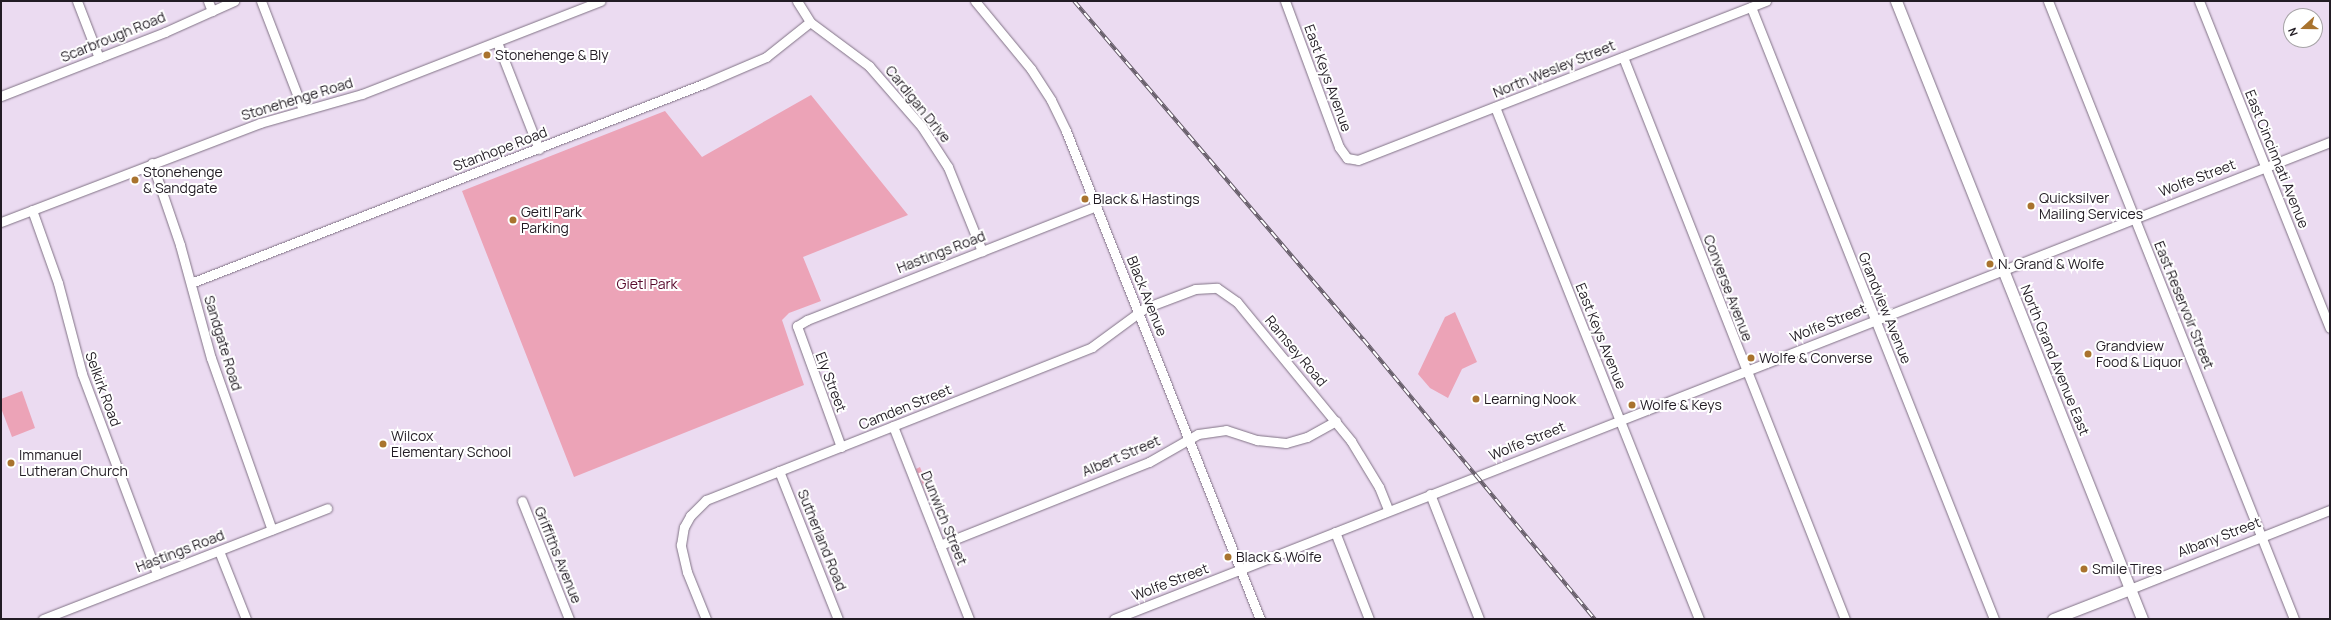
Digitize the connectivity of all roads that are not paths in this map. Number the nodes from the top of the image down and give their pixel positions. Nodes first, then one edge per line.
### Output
1 (77, 1) edge
2 (208, 1) edge
3 (234, 1) edge
4 (261, 1) edge
5 (600, 1) edge
6 (797, 1) edge
7 (975, 1) edge
8 (1285, 1) edge
9 (1766, 1) edge
10 (1896, 1) edge
11 (2048, 1) edge
12 (2199, 1) edge
13 (1751, 7) junction
14 (212, 11) junction
15 (810, 22) junction
16 (497, 42) junction
17 (1623, 57) junction
18 (98, 58) junction
19 (1, 96) edge
20 (1495, 107) junction
21 (303, 110) junction
22 (2330, 142) edge
23 (538, 149) junction
24 (1352, 160) joint
25 (152, 163) junction
26 (2264, 166) junction
27 (1096, 206) junction
28 (32, 210) junction
29 (2134, 217) junction
30 (1, 222) edge
31 (982, 251) junction
32 (2002, 270) junction
33 (191, 284) junction
34 (1139, 312) junction
35 (1874, 319) junction
36 (797, 326) joint
37 (2330, 328) edge
38 (1746, 371) junction
39 (1619, 420) junction
40 (1336, 421) junction
41 (893, 426) junction
42 (1189, 439) junction
43 (841, 447) junction
44 (780, 471) junction
45 (1430, 494) junction
46 (522, 501) dead end
47 (327, 508) dead end
48 (1388, 509) junction
49 (2330, 510) edge
50 (272, 530) junction
51 (1335, 532) junction
52 (2261, 537) junction
53 (940, 545) junction
54 (219, 550) junction
55 (1241, 570) junction
56 (157, 574) junction
57 (2130, 588) junction
58 (42, 619) edge
59 (246, 619) edge
60 (569, 619) edge
61 (706, 619) edge
62 (838, 619) edge
63 (969, 619) edge
64 (1117, 619) edge
65 (1260, 619) edge
66 (1369, 619) edge
67 (1479, 619) edge
68 (1699, 619) edge
69 (1845, 619) edge
70 (1994, 619) edge
71 (2053, 619) edge
72 (2142, 619) edge
73 (2294, 619) edge

1 - 18 street
2 - 14 street
3 - 14 street, Scarbrough Road
4 - 21 street
5 - 16 street, Stonehenge Road
6 - 15 street, Cardigan Drive
7 - 27 street, Black Avenue
8 - 24 street, East Keys Avenue
9 - 13 street, North Wesley Street
10 - 32 street, North Grand Avenue East
11 - 29 street, East Reservoir Street
12 - 26 street, East Cincinnati Avenue
13 - 17 street, North Wesley Street
13 - 35 street, Grandview Avenue
14 - 18 street, Scarbrough Road
15 - 23 street, Stanhope Road
15 - 31 street, Cardigan Drive
16 - 21 street, Stonehenge Road
16 - 23 street
17 - 20 street, North Wesley Street
17 - 38 street, Converse Avenue
18 - 19 street, Scarbrough Road
20 - 24 street, North Wesley Street
20 - 39 street, East Keys Avenue
21 - 25 street, Stonehenge Road
22 - 26 street, Wolfe Street
23 - 33 street, Stanhope Road
25 - 28 street, Stonehenge Road
25 - 33 street, Sandgate Road
26 - 29 street, Wolfe Street
26 - 37 street, East Cincinnati Avenue
27 - 31 street, Hastings Road
27 - 34 street, Black Avenue
28 - 30 street, Stonehenge Road
28 - 56 street, Selkirk Road
29 - 32 street, Wolfe Street
29 - 52 street, East Reservoir Street
31 - 36 street, Hastings Road
32 - 35 street, Wolfe Street
32 - 57 street, North Grand Avenue East
33 - 50 street, Sandgate Road
34 - 40 street, Ramsey Road
34 - 41 street, Camden Street
34 - 42 street, Black Avenue
35 - 38 street, Wolfe Street
35 - 70 street, Grandview Avenue
36 - 43 street, Ely Street
38 - 39 street, Wolfe Street
38 - 69 street, Converse Avenue
39 - 45 street, Wolfe Street
39 - 68 street, East Keys Avenue
40 - 42 street, Albert Street
40 - 48 street, Ramsey Road
41 - 43 street, Camden Street
41 - 53 street, Dunwich Street
42 - 53 street, Albert Street
42 - 55 street, Black Avenue
43 - 44 street, Camden Street
44 - 61 street, Camden Street
44 - 62 street, Sutherland Road
45 - 48 street, Wolfe Street
45 - 67 street
46 - 60 street, Griffiths Avenue
47 - 50 street, Hastings Road
48 - 51 street, Wolfe Street
49 - 52 street, Albany Street
50 - 54 street, Hastings Road
51 - 55 street, Wolfe Street
51 - 66 street
52 - 57 street, Albany Street
52 - 73 street, East Reservoir Street
53 - 63 street, Dunwich Street
54 - 56 street, Hastings Road
54 - 59 street
55 - 64 street, Wolfe Street
55 - 65 street, Black Avenue
56 - 58 street, Hastings Road
57 - 71 street, Albany Street
57 - 72 street, North Grand Avenue East

